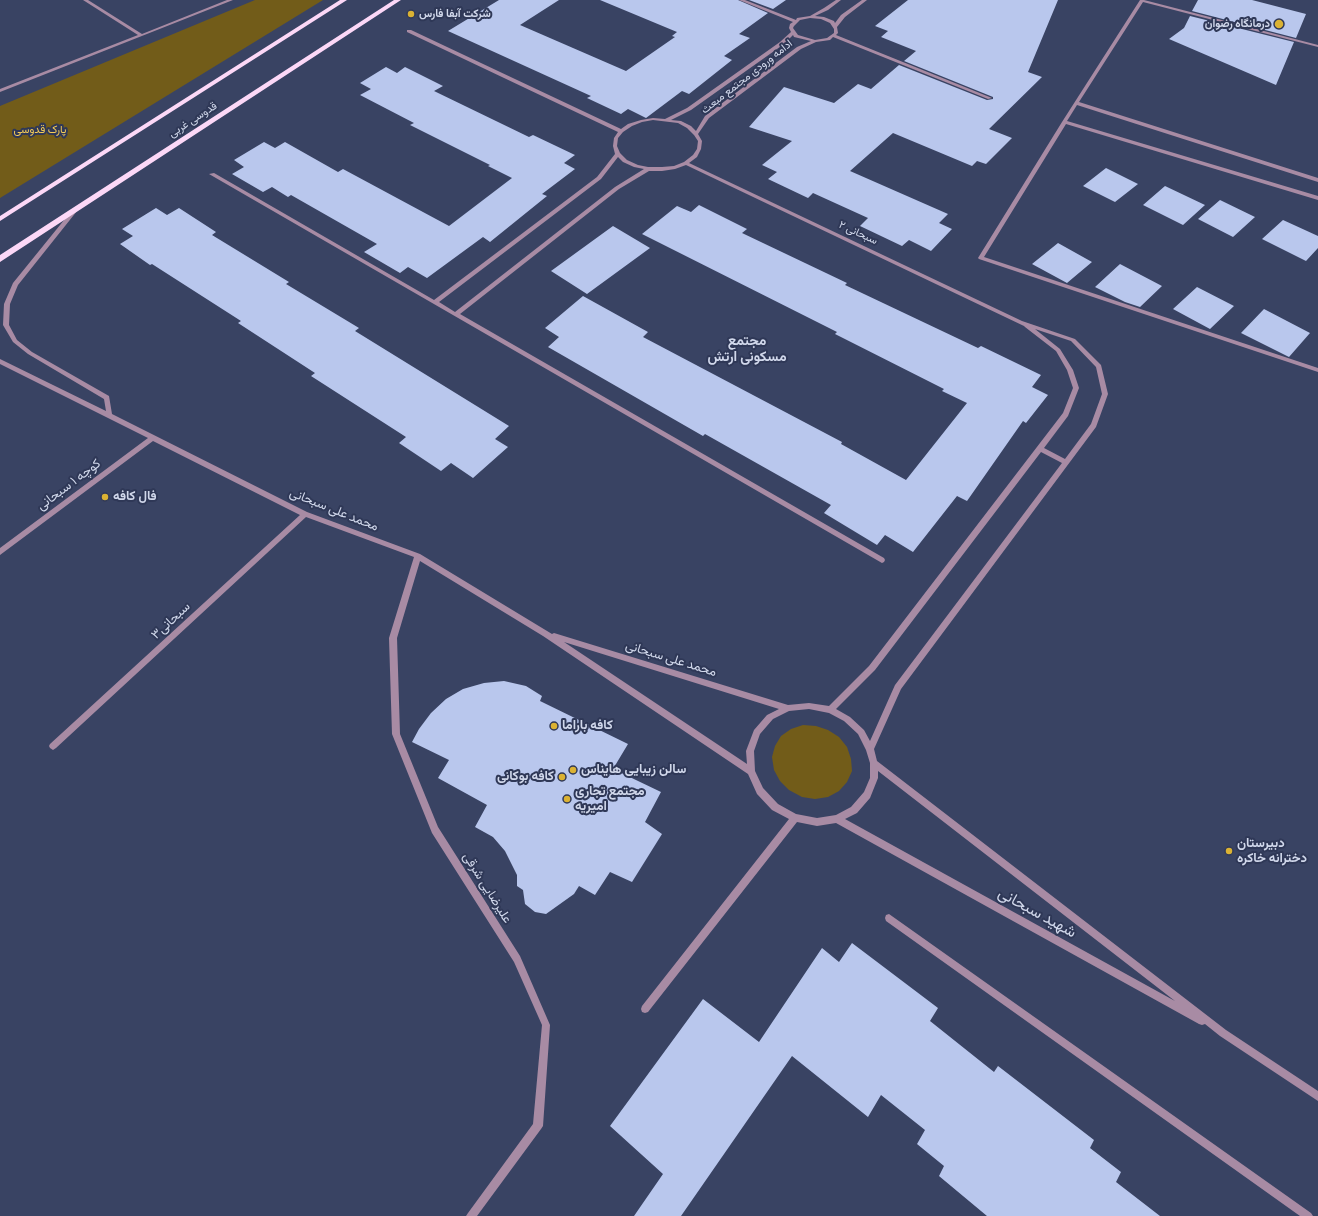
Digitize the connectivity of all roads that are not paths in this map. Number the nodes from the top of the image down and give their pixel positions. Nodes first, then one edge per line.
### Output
1 (85, 0) edge
2 (230, 0) edge
3 (344, 0) edge
4 (398, 0) edge
5 (741, 0) edge
6 (839, 0) edge
7 (865, 0) edge
8 (1142, 0) edge
9 (810, 17) junction
10 (795, 21) junction
11 (835, 26) junction
12 (409, 31) dead end
13 (792, 32) junction
14 (141, 36) junction
15 (833, 36) junction
16 (815, 41) junction
17 (1318, 46) edge
18 (0, 91) edge
19 (990, 98) dead end
20 (1076, 103) junction
21 (666, 120) junction
22 (1064, 122) junction
23 (621, 131) junction
24 (696, 134) junction
25 (618, 154) junction
26 (686, 163) junction
27 (648, 169) junction
28 (212, 174) dead end
29 (1318, 180) edge
30 (1318, 198) edge
31 (75, 210) junction
32 (0, 220) edge
33 (0, 258) edge
34 (435, 302) junction
35 (456, 314) junction
36 (1020, 322) junction
37 (0, 361) edge
38 (1318, 370) edge
39 (108, 415) junction
40 (152, 438) junction
41 (1039, 448) junction
42 (1066, 462) junction
43 (305, 514) junction
44 (0, 552) edge
45 (418, 556) junction
46 (882, 560) dead end
47 (546, 634) junction
48 (788, 708) junction
49 (830, 710) junction
50 (53, 746) dead end
51 (870, 748) junction
52 (874, 763) junction
53 (751, 771) junction
54 (795, 818) junction
55 (837, 819) junction
56 (889, 918) dead end
57 (645, 1009) dead end
58 (1223, 1033) junction
59 (1318, 1096) edge
60 (471, 1216) edge
61 (1308, 1216) edge

1 - 14 street
2 - 14 street
3 - 32 main road, قدوسی غربی
4 - 31 main road, قدوسی غربی
5 - 10 street
6 - 9 street
7 - 11 street
8 - 17 street
8 - 20 street
9 - 10 street
9 - 11 street
10 - 13 street
11 - 15 street
12 - 23 street
13 - 16 street
13 - 21 street
14 - 18 street
15 - 16 street, ادامه ورودی مجتمع مبعث
15 - 19 street
16 - 24 street, ادامه ورودی مجتمع مبعث
20 - 22 street
20 - 29 street
21 - 23 street
21 - 24 street
22 - 30 street
22 - 38 street
23 - 25 street
24 - 26 street
25 - 27 street
25 - 34 street
26 - 27 street
26 - 36 street, سبحانی ۲
27 - 35 street
28 - 34 street
31 - 33 main road, قدوسی غربی
31 - 39 street
34 - 35 street
35 - 46 street
36 - 41 street
36 - 42 street
37 - 39 street, محمد علی سبحانی
39 - 40 street, محمد علی سبحانی
40 - 43 street, محمد علی سبحانی
40 - 44 street, کوچه ۱ سبحانی
41 - 42 street
41 - 49 street
42 - 51 street
43 - 45 street, محمد علی سبحانی
43 - 50 street, سبحانی۳
45 - 47 street, محمد علی سبحانی
45 - 60 street, علیرضایی شرقی
47 - 48 street, محمد علی سبحانی
47 - 53 street, محمد علی سبحانی
48 - 49 street
48 - 53 street
49 - 51 street
51 - 52 street
52 - 55 street
52 - 58 street, شهید سبحانی
53 - 54 street
54 - 55 street
54 - 57 street
55 - 58 street, شهید سبحانی
56 - 61 street
58 - 59 street, شهید سبحانی

